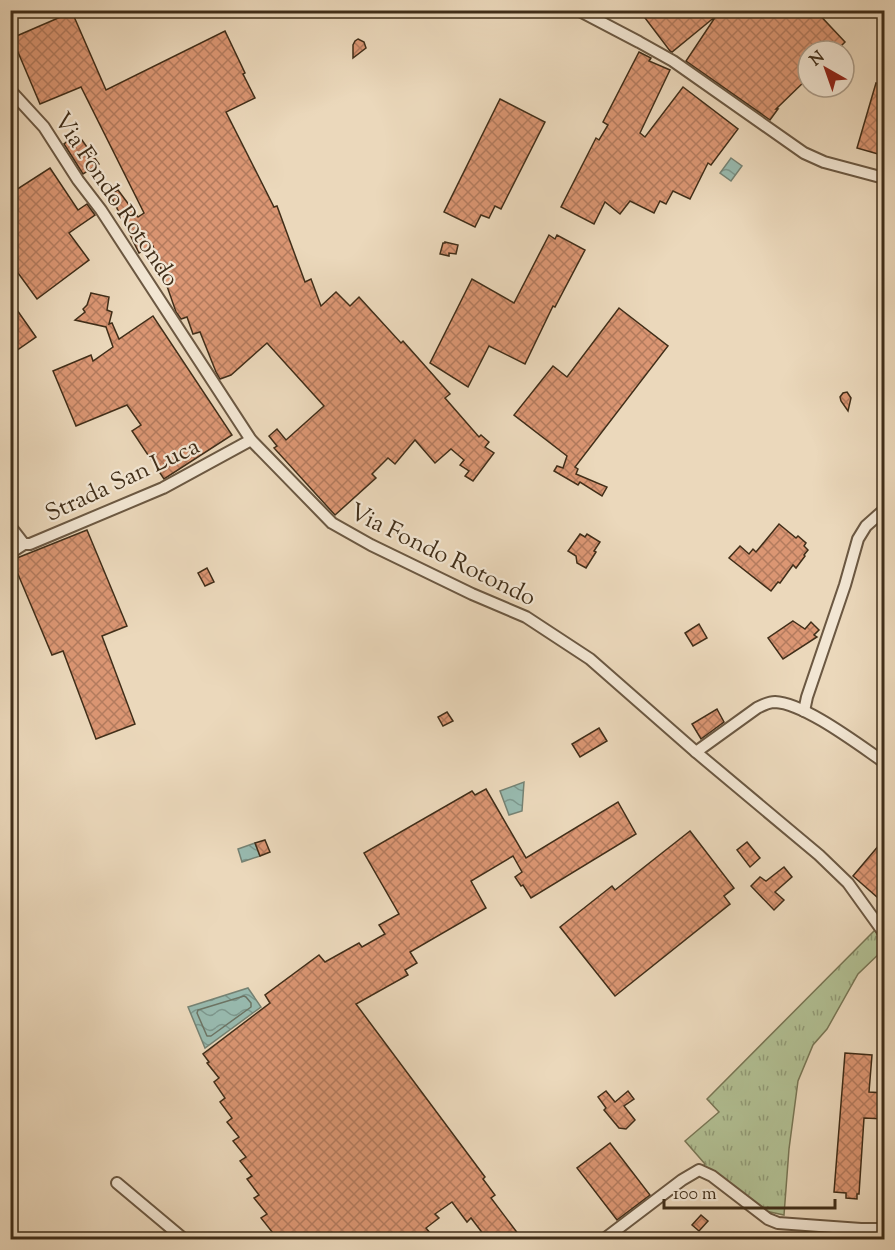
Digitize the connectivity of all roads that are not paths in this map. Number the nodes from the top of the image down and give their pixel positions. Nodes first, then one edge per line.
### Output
1 (578, 10) edge
2 (10, 90) edge
3 (885, 178) edge
4 (251, 440) junction
5 (885, 510) edge
6 (10, 526) edge
7 (24, 544) junction
8 (10, 554) edge
9 (804, 711) junction
10 (696, 752) junction
11 (885, 762) edge
12 (885, 933) edge
13 (117, 1183) dead end
14 (885, 1229) edge
15 (861, 1234) edge
16 (185, 1239) edge
17 (603, 1239) edge

1 - 3 street
2 - 4 street, Via Fondo Rotondo
4 - 7 street, Strada San Luca
4 - 10 street, Via Fondo Rotondo
5 - 9 street
6 - 7 street
7 - 8 street, Strada San Luca
9 - 10 street
9 - 11 street
10 - 12 street, Via Fondo Rotondo
13 - 16 street
14 - 15 street
15 - 17 street

